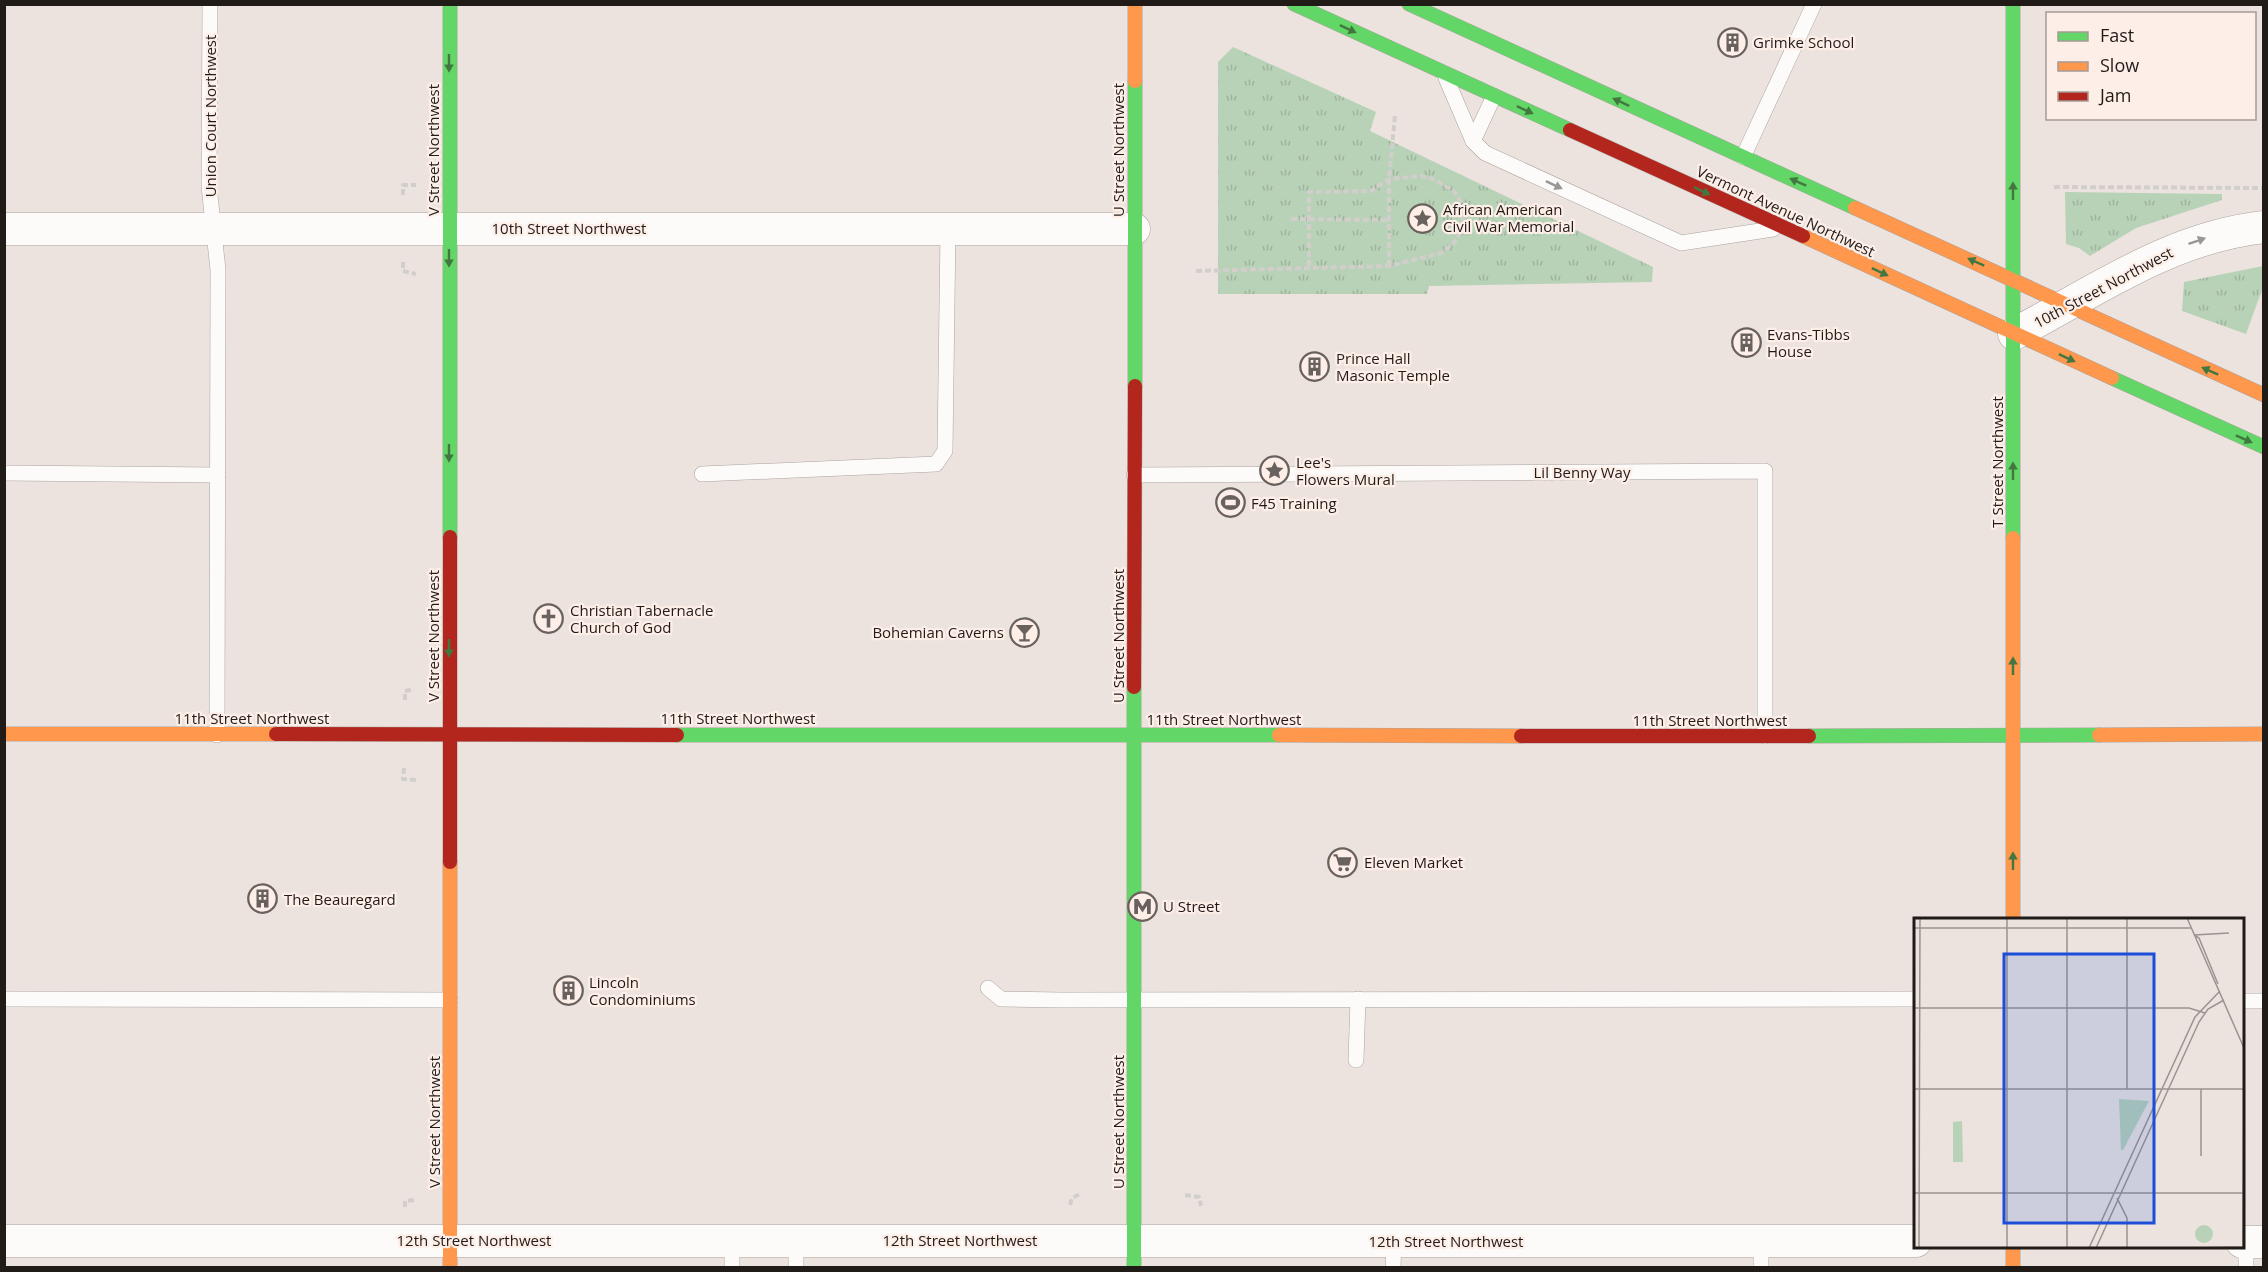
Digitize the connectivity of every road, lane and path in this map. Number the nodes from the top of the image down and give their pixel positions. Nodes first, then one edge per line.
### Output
1 (210, 4) edge
2 (450, 4) edge
3 (1135, 4) edge
4 (1294, 4) edge
5 (1409, 4) edge
6 (1814, 4) edge
7 (2013, 4) edge
8 (1444, 73) junction
9 (1497, 91) junction
10 (1395, 115) dead end
11 (1473, 141) junction
12 (1743, 157) junction
13 (1389, 179) junction
14 (419, 185) dead end
15 (2054, 187) dead end
16 (2264, 188) edge
17 (404, 202) dead end
18 (1292, 219) dead end
19 (1309, 219) junction
20 (1389, 220) junction
21 (1782, 227) junction
22 (2264, 227) edge
23 (213, 228) junction
24 (449, 228) junction
25 (4, 229) edge
26 (948, 229) junction
27 (1134, 229) junction
28 (404, 259) dead end
29 (1389, 266) junction
30 (1309, 268) junction
31 (1196, 271) dead end
32 (420, 274) dead end
33 (2013, 279) junction
34 (2069, 305) junction
35 (2014, 334) junction
36 (2264, 395) edge
37 (2264, 447) edge
38 (4, 473) edge
39 (702, 474) dead end
40 (218, 475) junction
41 (1134, 475) junction
42 (418, 689) dead end
43 (405, 704) dead end
44 (4, 734) edge
45 (449, 734) junction
46 (2264, 734) edge
47 (217, 735) junction
48 (1134, 735) junction
49 (2013, 735) junction
50 (1766, 736) junction
51 (405, 765) dead end
52 (418, 780) dead end
53 (2013, 918) edge
54 (988, 988) dead end
55 (1134, 998) junction
56 (4, 999) edge
57 (1358, 999) junction
58 (1914, 999) edge
59 (450, 1000) junction
60 (2244, 1001) edge
61 (2264, 1001) edge
62 (1356, 1060) dead end
63 (1080, 1194) dead end
64 (1185, 1195) dead end
65 (1069, 1210) dead end
66 (1202, 1212) dead end
67 (4, 1241) edge
68 (1914, 1241) edge
69 (2013, 1248) edge
70 (450, 1254) edge
71 (732, 1254) edge
72 (796, 1254) edge
73 (1134, 1254) edge
74 (1393, 1254) edge
75 (1761, 1255) edge
76 (2013, 1268) edge

1 - 23 lane, Union Court Northwest
2 -> 24 street, V Street Northwest
3 - 27 street, U Street Northwest
4 -> 8 street, Vermont Avenue Northwest
12 -> 5 street, Vermont Avenue Northwest
6 - 12 lane
33 -> 7 street, T Street Northwest
8 - 9 street, Vermont Avenue Northwest
8 - 11 lane
9 - 11 lane
9 -> 21 street, Vermont Avenue Northwest
10 - 13 path
11 -> 21 lane
33 -> 12 street, Vermont Avenue Northwest
13 - 19 path
13 - 20 path
13 - 29 path
14 - 17 path
15 - 16 path
18 - 19 path
19 - 20 path
19 - 30 path
20 - 29 path
21 -> 35 street, Vermont Avenue Northwest
34 -> 22 street, 10th Street Northwest
23 - 24 street, 10th Street Northwest
23 - 25 street, 10th Street Northwest
23 - 40 lane, Union Court Northwest
24 - 26 street, 10th Street Northwest
24 -> 45 street, V Street Northwest
26 - 27 street, 10th Street Northwest
26 - 39 lane
27 - 41 street, U Street Northwest
28 - 32 path
29 - 30 path
30 - 31 path
33 - 34 street, Vermont Avenue Northwest
33 - 35 street, T Street Northwest
34 - 35 street, 10th Street Northwest
36 -> 34 street, Vermont Avenue Northwest
35 -> 37 street, Vermont Avenue Northwest
49 -> 35 street, T Street Northwest
38 - 40 lane
40 - 47 lane, Union Court Northwest
41 - 48 street, U Street Northwest
41 - 50 lane, Lil Benny Way
42 - 43 path
44 - 47 street, 11th Street Northwest
45 - 47 street, 11th Street Northwest
45 - 48 street, 11th Street Northwest
45 - 59 street, V Street Northwest
46 - 49 street, 11th Street Northwest
48 - 50 street, 11th Street Northwest
48 - 55 street, U Street Northwest
49 - 50 street, 11th Street Northwest
53 -> 49 street, T Street Northwest
51 - 52 path
54 - 55 lane
55 - 57 lane
55 - 73 street, U Street Northwest
56 - 59 lane
57 - 58 lane
57 - 62 lane
59 - 70 street, V Street Northwest
60 - 61 lane
63 - 65 path
64 - 66 path
67 - 70 street, 12th Street Northwest
68 - 75 street, 12th Street Northwest
69 - 76 street
70 - 71 street, 12th Street Northwest
71 - 72 street, 12th Street Northwest
72 - 73 street, 12th Street Northwest
73 - 74 street, 12th Street Northwest
74 - 75 street, 12th Street Northwest

